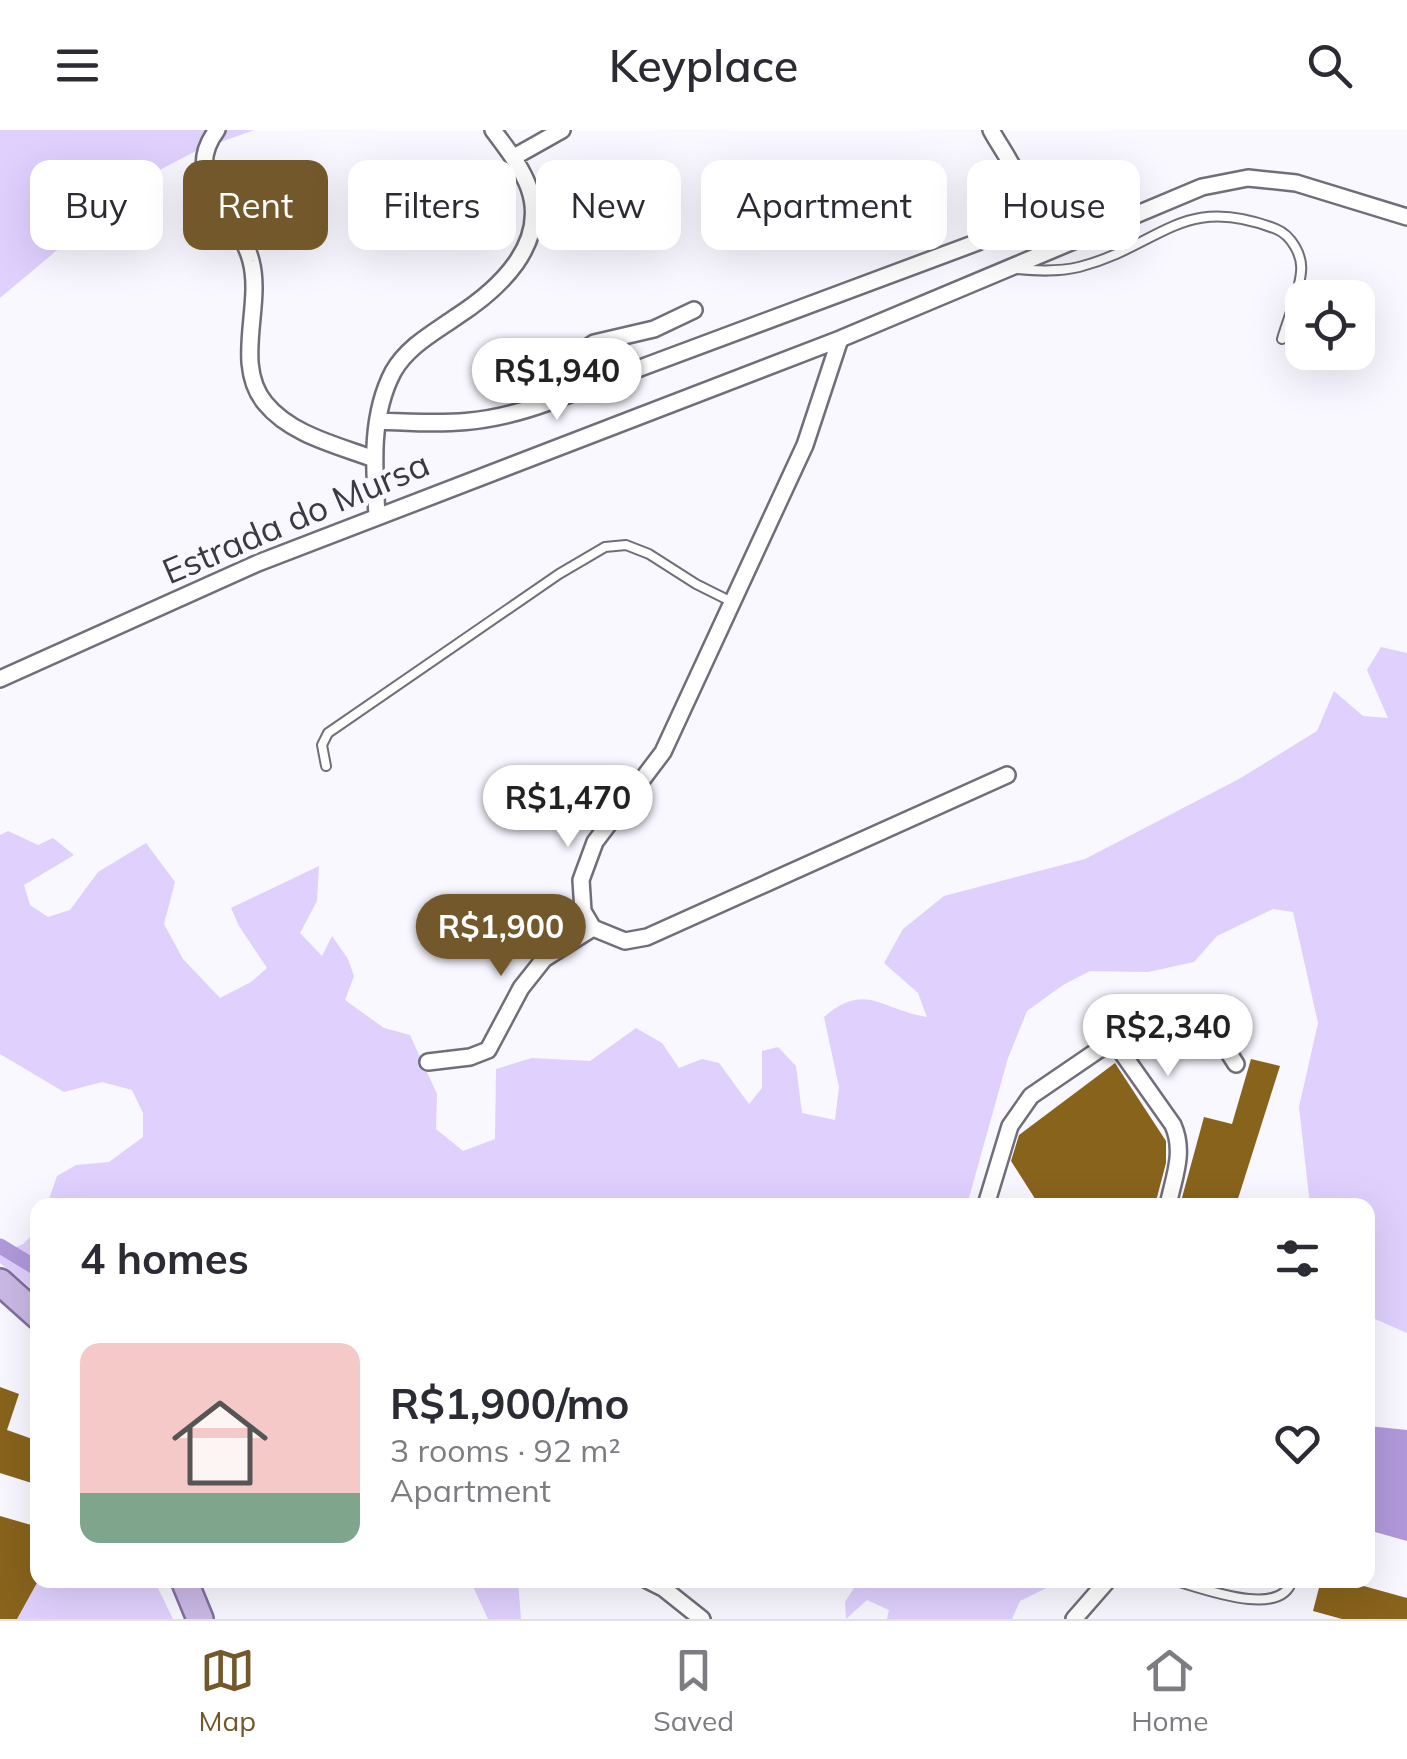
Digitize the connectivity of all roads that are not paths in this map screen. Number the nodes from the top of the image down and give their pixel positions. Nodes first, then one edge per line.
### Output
1 (217, 130) edge
2 (493, 130) edge
3 (562, 130) edge
4 (991, 130) edge
5 (514, 157) junction
6 (1407, 217) edge
7 (1008, 269) junction
8 (694, 310) dead end
9 (840, 339) junction
10 (1282, 339) dead end
11 (549, 402) junction
12 (378, 421) junction
13 (374, 459) junction
14 (378, 515) junction
15 (732, 602) junction
16 (0, 680) edge
17 (326, 766) dead end
18 (1008, 775) dead end
19 (593, 928) junction
20 (1113, 1040) junction
21 (428, 1062) dead end
22 (1236, 1064) dead end
23 (988, 1198) edge
24 (1170, 1198) edge
25 (0, 1282) edge
26 (30, 1309) edge
27 (187, 1588) edge
28 (663, 1588) edge
29 (1101, 1588) edge
30 (1200, 1588) edge
31 (1291, 1588) edge
32 (200, 1619) edge
33 (702, 1619) edge
34 (1074, 1619) edge

1 - 13 street
2 - 5 street
3 - 5 street
4 - 11 street
5 - 12 street
6 - 7 street, Estrada do Mursa
7 - 9 street, Estrada do Mursa
7 - 10 lane
8 - 11 street
9 - 14 street, Estrada do Mursa
9 - 15 street
11 - 12 street
12 - 13 street
13 - 14 street
14 - 16 street, Estrada do Mursa
15 - 17 lane
15 - 19 street
18 - 19 street
19 - 21 street
20 - 22 street
20 - 23 street
20 - 24 street
25 - 26 main road
27 - 32 main road
28 - 33 street
29 - 34 street
30 - 31 lane

